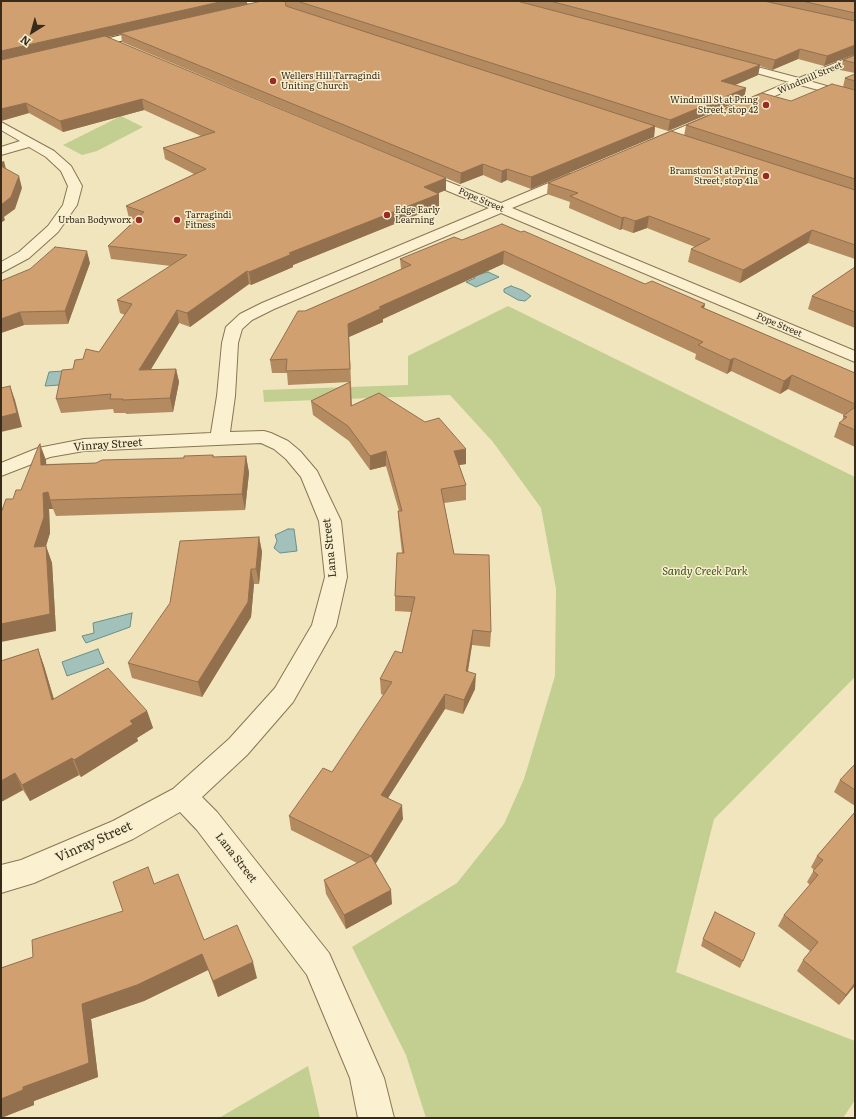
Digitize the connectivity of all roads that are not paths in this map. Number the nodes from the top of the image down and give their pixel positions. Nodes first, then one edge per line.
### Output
1 (271, 4) edge
2 (246, 5) edge
3 (161, 29) edge
4 (107, 41) junction
5 (77, 48) edge
6 (129, 51) edge
7 (855, 58) edge
8 (723, 61) edge
9 (800, 82) junction
10 (855, 97) edge
11 (1, 125) edge
12 (654, 132) edge
13 (669, 138) junction
14 (31, 142) junction
15 (684, 142) edge
16 (640, 150) edge
17 (1, 151) edge
18 (407, 169) edge
19 (589, 171) edge
20 (500, 208) junction
21 (1, 268) edge
22 (855, 357) edge
23 (220, 438) junction
24 (1, 470) edge
25 (183, 797) junction
26 (1, 879) edge
27 (376, 1118) edge

1 - 2 street
3 - 4 street
4 - 5 street
4 - 6 street
7 - 9 street, Windmill Street
8 - 9 street
9 - 10 street
9 - 13 street, Windmill Street
11 - 14 street
12 - 13 street
13 - 15 street
13 - 16 street, Windmill Street
14 - 17 street
14 - 21 street
18 - 20 street, Pope Street
19 - 20 street
20 - 22 street, Pope Street
20 - 23 street
23 - 24 street, Vinray Street
23 - 25 street, Lana Street
25 - 26 street, Vinray Street
25 - 27 street, Lana Street

